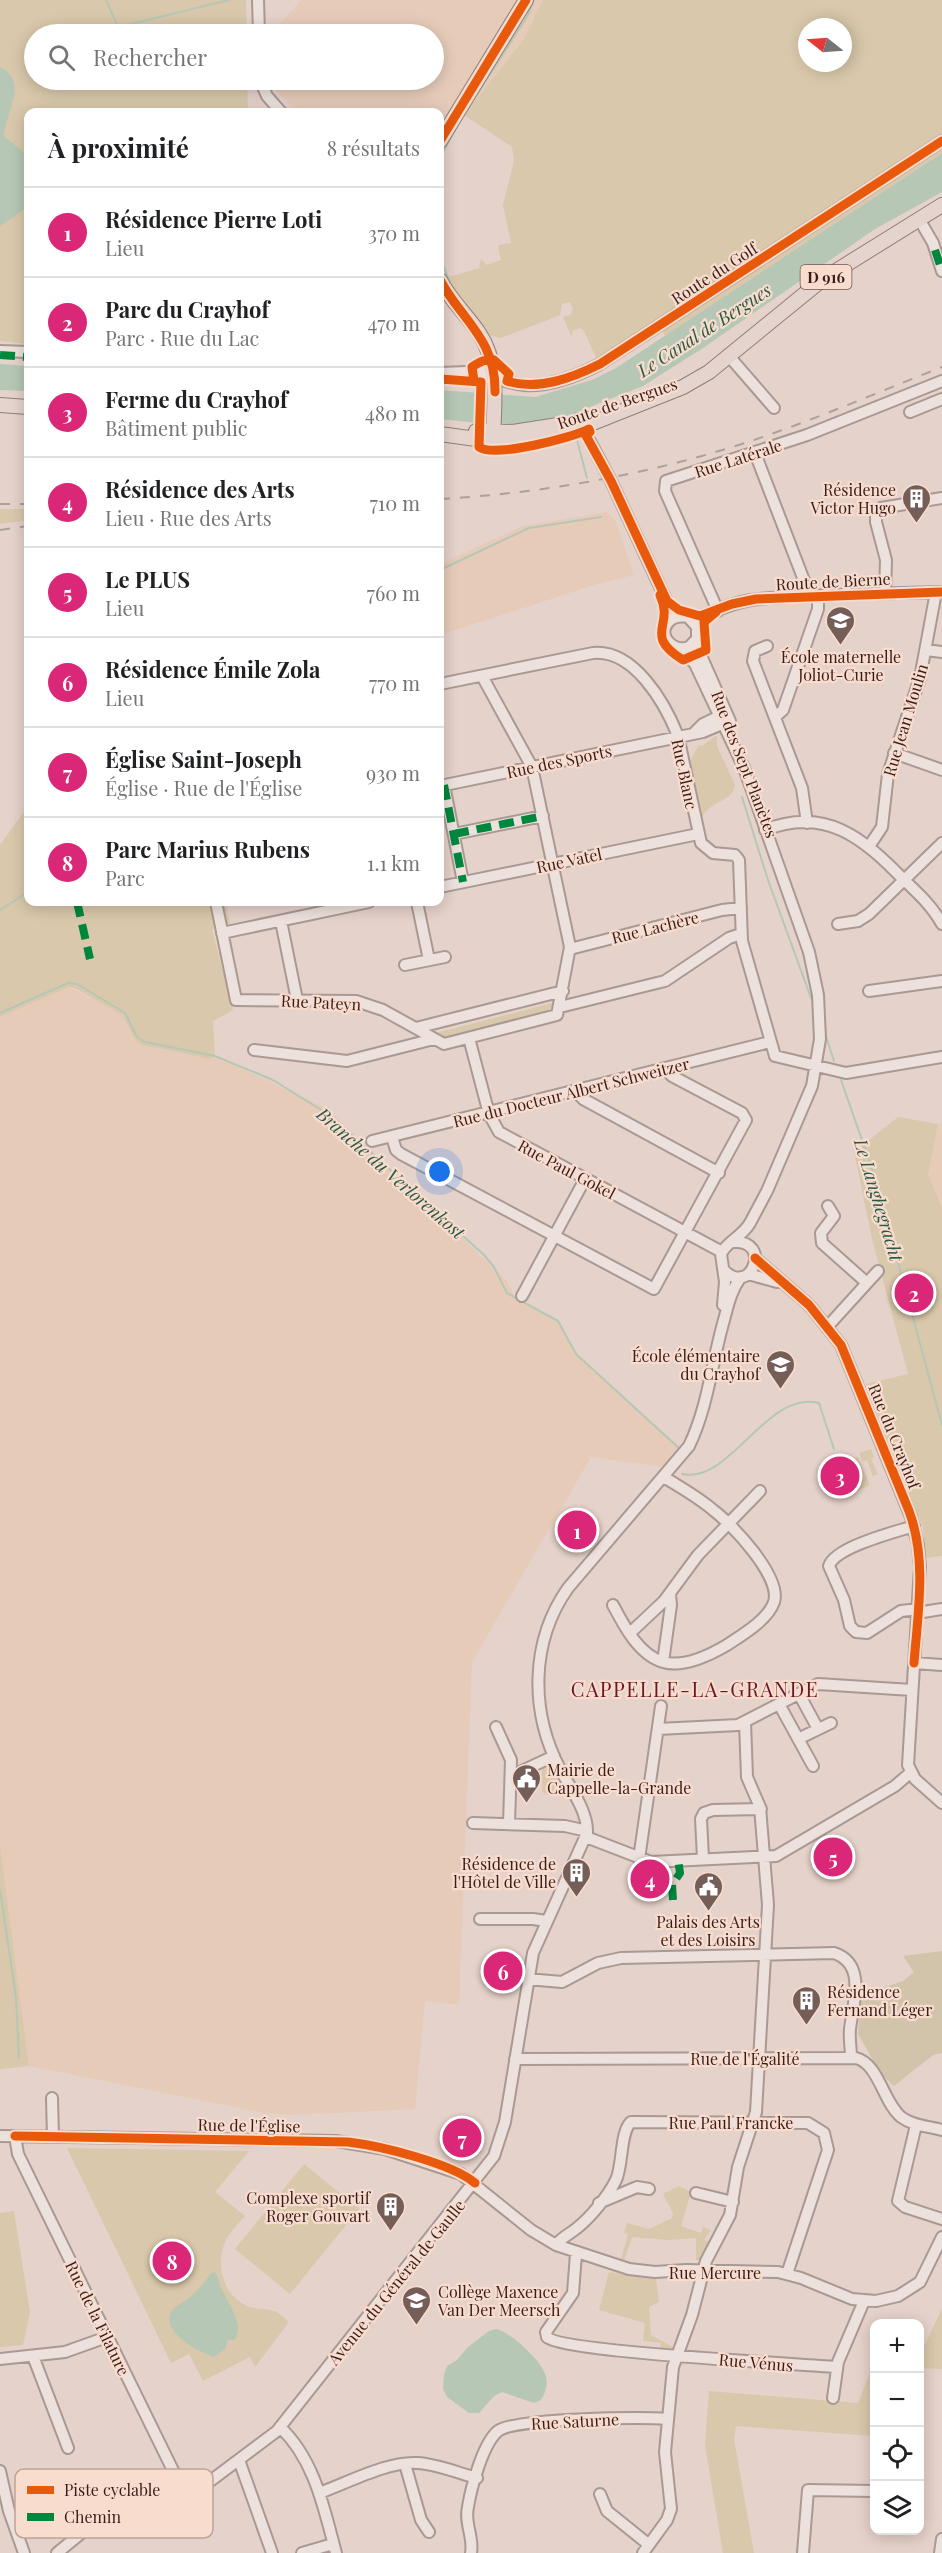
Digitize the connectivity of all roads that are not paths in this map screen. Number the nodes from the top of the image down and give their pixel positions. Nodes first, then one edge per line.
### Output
1 (258, 0) edge
2 (526, 0) edge
3 (259, 24) edge
4 (472, 88) junction
5 (264, 90) edge
6 (278, 108) edge
7 (444, 127) edge
8 (444, 134) edge
9 (942, 141) edge
10 (942, 206) edge
11 (919, 219) junction
12 (942, 271) edge
13 (444, 285) edge
14 (444, 298) edge
15 (0, 351) edge
16 (24, 352) edge
17 (724, 359) junction
18 (444, 373) edge
19 (490, 380) junction
20 (939, 382) edge
21 (942, 399) edge
22 (0, 405) edge
23 (24, 407) edge
24 (774, 408) dead end
25 (910, 412) dead end
26 (583, 422) junction
27 (444, 428) edge
28 (490, 433) junction
29 (444, 434) edge
30 (755, 453) junction
31 (942, 498) edge
32 (651, 570) junction
33 (939, 592) edge
34 (885, 593) junction
35 (814, 596) junction
36 (721, 609) junction
37 (684, 616) junction
38 (667, 624) junction
39 (697, 635) junction
40 (767, 646) dead end
41 (681, 649) junction
42 (926, 650) junction
43 (942, 652) edge
44 (482, 676) junction
45 (444, 683) edge
46 (775, 717) junction
47 (725, 718) junction
48 (678, 736) junction
49 (894, 753) junction
50 (532, 766) junction
51 (942, 770) edge
52 (444, 785) edge
53 (444, 793) edge
54 (543, 816) junction
55 (807, 823) junction
56 (768, 829) junction
57 (454, 834) junction
58 (698, 834) junction
59 (942, 843) edge
60 (870, 845) junction
61 (553, 863) junction
62 (904, 879) junction
63 (464, 882) junction
64 (444, 886) edge
65 (217, 906) edge
66 (350, 906) edge
67 (418, 906) edge
68 (741, 909) junction
69 (281, 921) junction
70 (838, 924) dead end
71 (942, 924) edge
72 (222, 933) junction
73 (741, 934) junction
74 (570, 949) junction
75 (445, 957) dead end
76 (429, 960) junction
77 (405, 965) dead end
78 (942, 981) edge
79 (563, 991) junction
80 (869, 991) dead end
81 (297, 1000) junction
82 (560, 1007) junction
83 (416, 1028) junction
84 (470, 1038) junction
85 (434, 1040) junction
86 (770, 1042) junction
87 (254, 1050) dead end
88 (942, 1057) edge
89 (816, 1068) junction
90 (666, 1069) junction
91 (576, 1091) junction
92 (489, 1114) junction
93 (392, 1137) junction
94 (372, 1142) dead end
95 (719, 1173) junction
96 (585, 1179) junction
97 (767, 1191) junction
98 (828, 1206) dead end
99 (687, 1233) junction
100 (554, 1237) junction
101 (733, 1242) junction
102 (722, 1252) junction
103 (753, 1253) junction
104 (723, 1269) junction
105 (878, 1271) dead end
106 (745, 1275) junction
107 (867, 1283) junction
108 (790, 1289) junction
109 (522, 1296) dead end
110 (828, 1326) junction
111 (717, 1344) junction
112 (664, 1477) junction
113 (760, 1491) dead end
114 (729, 1525) junction
115 (914, 1526) junction
116 (670, 1594) junction
117 (614, 1605) dead end
118 (942, 1610) edge
119 (918, 1611) junction
120 (630, 1633) junction
121 (663, 1662) junction
122 (914, 1663) junction
123 (942, 1665) edge
124 (912, 1690) junction
125 (799, 1694) junction
126 (779, 1704) junction
127 (661, 1706) dead end
128 (745, 1722) junction
129 (831, 1723) dead end
130 (496, 1727) dead end
131 (658, 1729) junction
132 (818, 1729) junction
133 (798, 1739) junction
134 (554, 1756) junction
135 (813, 1766) dead end
136 (910, 1773) junction
137 (511, 1776) junction
138 (942, 1803) edge
139 (760, 1809) junction
140 (473, 1823) dead end
141 (509, 1824) junction
142 (587, 1834) junction
143 (765, 1855) junction
144 (639, 1858) junction
145 (703, 1858) junction
146 (480, 1919) dead end
147 (546, 1921) junction
148 (767, 1953) junction
149 (527, 1979) junction
150 (758, 2058) junction
151 (852, 2058) junction
152 (515, 2059) junction
153 (52, 2098) dead end
154 (753, 2122) junction
155 (916, 2125) junction
156 (942, 2130) edge
157 (0, 2136) edge
158 (15, 2136) junction
159 (52, 2137) junction
160 (475, 2183) junction
161 (649, 2189) dead end
162 (696, 2193) dead end
163 (733, 2202) junction
164 (599, 2203) junction
165 (942, 2219) edge
166 (942, 2236) edge
167 (556, 2245) junction
168 (576, 2254) junction
169 (703, 2270) junction
170 (787, 2274) junction
171 (864, 2301) junction
172 (107, 2337) junction
173 (33, 2356) junction
174 (676, 2356) junction
175 (0, 2359) edge
176 (837, 2367) junction
177 (833, 2398) dead end
178 (668, 2419) junction
179 (280, 2427) junction
180 (68, 2448) dead end
181 (239, 2460) junction
182 (405, 2463) junction
183 (172, 2469) edge
184 (0, 2471) edge
185 (477, 2478) junction
186 (213, 2480) edge
187 (870, 2491) edge
188 (319, 2493) junction
189 (600, 2494) dead end
190 (4, 2511) edge
191 (429, 2532) dead end
192 (15, 2534) edge
193 (17, 2538) edge
194 (72, 2538) edge
195 (73, 2538) edge
196 (942, 2539) edge
197 (645, 2548) edge
198 (335, 2549) edge
199 (24, 2553) edge
200 (48, 2553) edge
201 (57, 2553) edge
202 (272, 2553) edge
203 (302, 2553) edge
204 (471, 2553) edge
205 (803, 2553) edge
206 (940, 2553) edge

1 - 3 street
2 - 4 main road
4 - 7 main road
4 - 8 main road
5 - 6 street
9 - 19 street, Route du Golf
10 - 11 main road, Route de Bergues / D 916
11 - 12 street
11 - 17 main road, Route de Bergues / D 916
13 - 19 main road
14 - 19 main road
15 - 16 street
17 - 24 street
17 - 26 main road, Route de Bergues / D 916
18 - 19 street, Route du Golf
19 - 28 main road
20 - 21 street
20 - 30 street, Rue Latérale
21 - 25 street
22 - 23 main road
26 - 28 main road, Route de Bergues / D 916
26 - 32 street
27 - 28 main road, Route de Bergues / D 916
28 - 29 main road, Route de Bergues / D 916
30 - 35 street
30 - 36 street, Rue Latérale
31 - 34 street
32 - 37 street
32 - 38 street
33 - 34 street, Route de Bierne
33 - 42 street, Rue Jean Moulin
34 - 35 street, Route de Bierne
35 - 36 street, Route de Bierne
35 - 46 street
36 - 37 street, Route de Bierne
36 - 39 street
37 - 38 street
37 - 39 street
38 - 41 street
39 - 41 street
39 - 47 street, Rue des Sept Planètes
40 - 46 street
41 - 47 street, Rue des Sept Planètes
42 - 43 street
42 - 49 street, Rue Jean Moulin
44 - 45 street
44 - 48 street, Rue Blanc
44 - 50 street
46 - 55 street
47 - 48 street, Rue des Sports
47 - 56 street, Rue des Sept Planètes
48 - 50 street, Rue des Sports
48 - 58 street, Rue Blanc
49 - 51 street
49 - 60 street, Rue Jean Moulin
50 - 52 street, Rue des Sports
50 - 54 street
53 - 57 street
54 - 57 street
54 - 61 street
55 - 56 street
55 - 60 street
56 - 89 street, Rue des Sept Planètes
57 - 63 street
58 - 61 street, Rue Vatel
58 - 68 street
59 - 62 street
60 - 62 street
61 - 63 street, Rue Vatel
61 - 74 street
62 - 70 street
62 - 71 street
63 - 64 street, Rue Vatel
65 - 72 street
66 - 69 street
67 - 76 street
68 - 73 street
68 - 74 street, Rue Lachère
69 - 72 street
69 - 81 street
72 - 81 street, Rue Pateyn
73 - 82 street
73 - 86 street
74 - 79 street
75 - 76 street
76 - 77 street
78 - 80 street
79 - 82 street
79 - 83 street
81 - 83 street, Rue Pateyn
82 - 84 street
83 - 85 street, Rue Pateyn
84 - 85 street
84 - 92 street, Rue Paul Gokel
85 - 87 street
86 - 89 street
86 - 90 street, Rue du Docteur Albert Schweitzer
88 - 89 street
89 - 97 street
90 - 91 street, Rue du Docteur Albert Schweitzer
90 - 95 street
91 - 92 street, Rue du Docteur Albert Schweitzer
91 - 95 street
92 - 93 street, Rue du Docteur Albert Schweitzer
92 - 96 street, Rue Paul Gokel
93 - 94 street, Rue du Docteur Albert Schweitzer
93 - 100 street
95 - 99 street
96 - 99 street, Rue Paul Gokel
96 - 100 street
97 - 101 street
97 - 103 street
98 - 107 street
99 - 100 street
99 - 102 street, Rue Paul Gokel
100 - 109 street
101 - 102 street
101 - 103 street
102 - 104 street
103 - 106 street
103 - 108 street, Rue du Crayhof
104 - 106 street
104 - 111 street
105 - 107 street
106 - 108 street, Rue du Crayhof
106 - 111 street
107 - 110 street
108 - 110 street, Rue du Crayhof
110 - 115 street, Rue du Crayhof
111 - 112 street
112 - 114 street
112 - 134 street
113 - 114 street
114 - 116 street
114 - 121 street
115 - 119 street, Rue du Crayhof
115 - 119 street
116 - 120 street
116 - 121 street
117 - 120 street
118 - 119 street
119 - 122 street, Rue du Crayhof
120 - 121 street
122 - 123 street
122 - 124 street, Rue du Crayhof
124 - 125 street
124 - 136 street, Rue du Crayhof
125 - 126 street
125 - 132 street
126 - 128 street
126 - 133 street
127 - 131 street
128 - 131 street
128 - 139 street
129 - 132 street
130 - 137 street
131 - 144 street
132 - 133 street
133 - 135 street
134 - 137 street
134 - 142 street
136 - 138 street
136 - 143 street
137 - 141 street
139 - 143 street
139 - 145 street
140 - 141 street
141 - 142 street
142 - 144 street
142 - 147 street, Avenue du Général de Gaulle
143 - 145 street
143 - 148 street
144 - 145 street
146 - 147 street
147 - 149 street, Avenue du Général de Gaulle
148 - 149 street
148 - 150 street
148 - 151 street
149 - 152 street, Avenue du Général de Gaulle
150 - 151 street, Rue de l'Égalité
150 - 152 street, Rue de l'Égalité
150 - 154 street
151 - 155 street
152 - 160 street, Avenue du Général de Gaulle
153 - 159 street
154 - 163 street
154 - 164 street, Rue Paul Francke
154 - 170 street, Rue Paul Francke
155 - 156 street
155 - 165 street
157 - 158 street, Rue de l'Église
158 - 159 street, Rue de l'Église
158 - 172 street, Rue de la Filature
159 - 160 street, Rue de l'Église
160 - 167 street, Rue Mercure
160 - 179 street, Avenue du Général de Gaulle
161 - 164 street
162 - 163 street
163 - 169 street
164 - 167 street
166 - 171 street, Rue Mercure
167 - 168 street, Rue Mercure
168 - 169 street, Rue Mercure
168 - 174 street, Rue Vénus
169 - 170 street, Rue Mercure
169 - 174 street
170 - 171 street, Rue Mercure
171 - 176 street
172 - 173 street
172 - 183 street, Rue de la Filature
173 - 175 street
173 - 180 street
174 - 176 street, Rue Vénus
174 - 178 street
176 - 177 street
178 - 185 street, Rue Saturne
178 - 197 street
179 - 181 street, Avenue du Général de Gaulle
179 - 188 street
181 - 186 street, Avenue du Général de Gaulle
181 - 202 street
182 - 185 street
182 - 188 street
182 - 191 street
184 - 190 street
185 - 204 street
187 - 205 street
188 - 198 street
189 - 197 street
190 - 192 street
193 - 199 street
194 - 200 street
195 - 201 street
196 - 206 street
198 - 203 street

